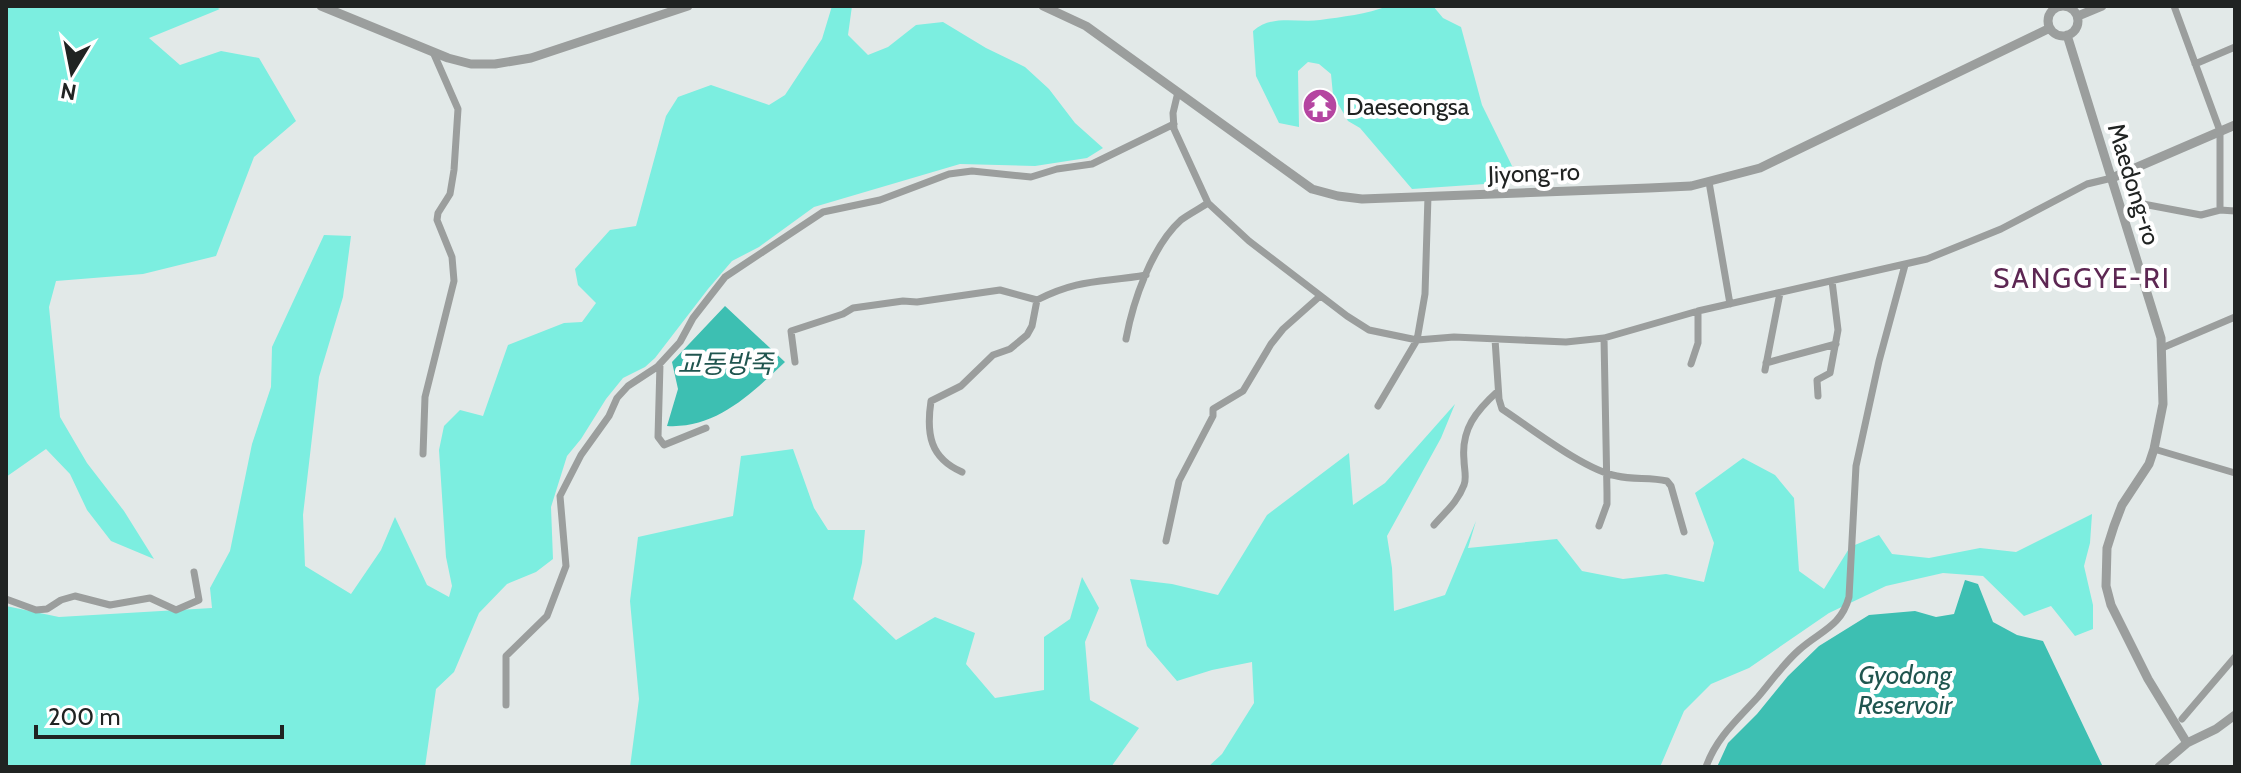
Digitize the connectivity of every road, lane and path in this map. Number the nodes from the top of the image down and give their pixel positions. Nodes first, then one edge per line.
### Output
1 (321, 6) edge
2 (688, 6) edge
3 (1043, 6) edge
4 (2059, 6) edge
5 (2102, 6) edge
6 (2174, 6) edge
7 (2078, 16) junction
8 (2050, 28) junction
9 (2067, 35) junction
10 (2235, 47) edge
11 (433, 52) junction
12 (2195, 64) junction
13 (1178, 92) junction
14 (1174, 124) junction
15 (2235, 125) edge
16 (2220, 131) junction
17 (2131, 171) junction
18 (2112, 178) junction
19 (1709, 182) junction
20 (1428, 196) junction
21 (1208, 203) junction
22 (2220, 210) junction
23 (2235, 211) edge
24 (1905, 265) junction
25 (1146, 275) junction
26 (1832, 281) junction
27 (1780, 293) junction
28 (1319, 297) junction
29 (1037, 300) junction
30 (1730, 304) junction
31 (1698, 311) junction
32 (2235, 317) edge
33 (1604, 338) junction
34 (1126, 339) dead end
35 (1495, 339) junction
36 (1417, 340) junction
37 (1836, 344) junction
38 (2162, 348) junction
39 (795, 362) dead end
40 (660, 364) junction
41 (1691, 364) dead end
42 (1498, 391) junction
43 (1818, 396) dead end
44 (1378, 406) dead end
45 (706, 428) dead end
46 (2154, 449) junction
47 (423, 454) dead end
48 (962, 472) dead end
49 (1606, 473) junction
50 (2235, 473) edge
51 (1434, 525) dead end
52 (1599, 526) dead end
53 (1684, 532) dead end
54 (1166, 541) dead end
55 (194, 572) dead end
56 (6, 599) edge
57 (2235, 657) edge
58 (506, 705) dead end
59 (2235, 715) edge
60 (2182, 719) dead end
61 (2187, 743) junction
62 (1706, 767) edge
63 (2159, 767) edge

1 - 11 street
2 - 11 street
3 - 13 street, Jiyong-ro
4 - 7 street
4 - 8 street
5 - 7 street
6 - 12 street
7 - 9 street
8 - 9 street
8 - 19 street, Jiyong-ro
9 - 18 street, Maedong-ro
10 - 12 street
11 - 47 street
12 - 16 street
13 - 14 street
13 - 20 street, Jiyong-ro
14 - 21 street
14 - 40 street
15 - 16 street
16 - 17 street
16 - 22 street
17 - 18 street
17 - 22 street
18 - 24 street
18 - 38 street, Maedong-ro
19 - 20 street, Jiyong-ro
19 - 30 street
20 - 36 street
21 - 25 street
21 - 28 street
22 - 23 street
24 - 26 street
24 - 62 street
25 - 29 street
25 - 34 street
26 - 27 street
26 - 37 street
27 - 30 street
27 - 37 street
28 - 36 street
28 - 54 street
29 - 39 street
29 - 48 street
30 - 31 street
31 - 33 street
31 - 41 street
32 - 38 street
33 - 35 street
33 - 49 street
35 - 36 street
35 - 42 street
36 - 44 street
37 - 43 street
38 - 46 street, Maedong-ro
40 - 45 street
40 - 58 street
42 - 49 street
42 - 51 street
46 - 50 street
46 - 61 street, Maedong-ro
49 - 52 street
49 - 53 street
55 - 56 street
57 - 60 street
59 - 61 street
61 - 63 street

